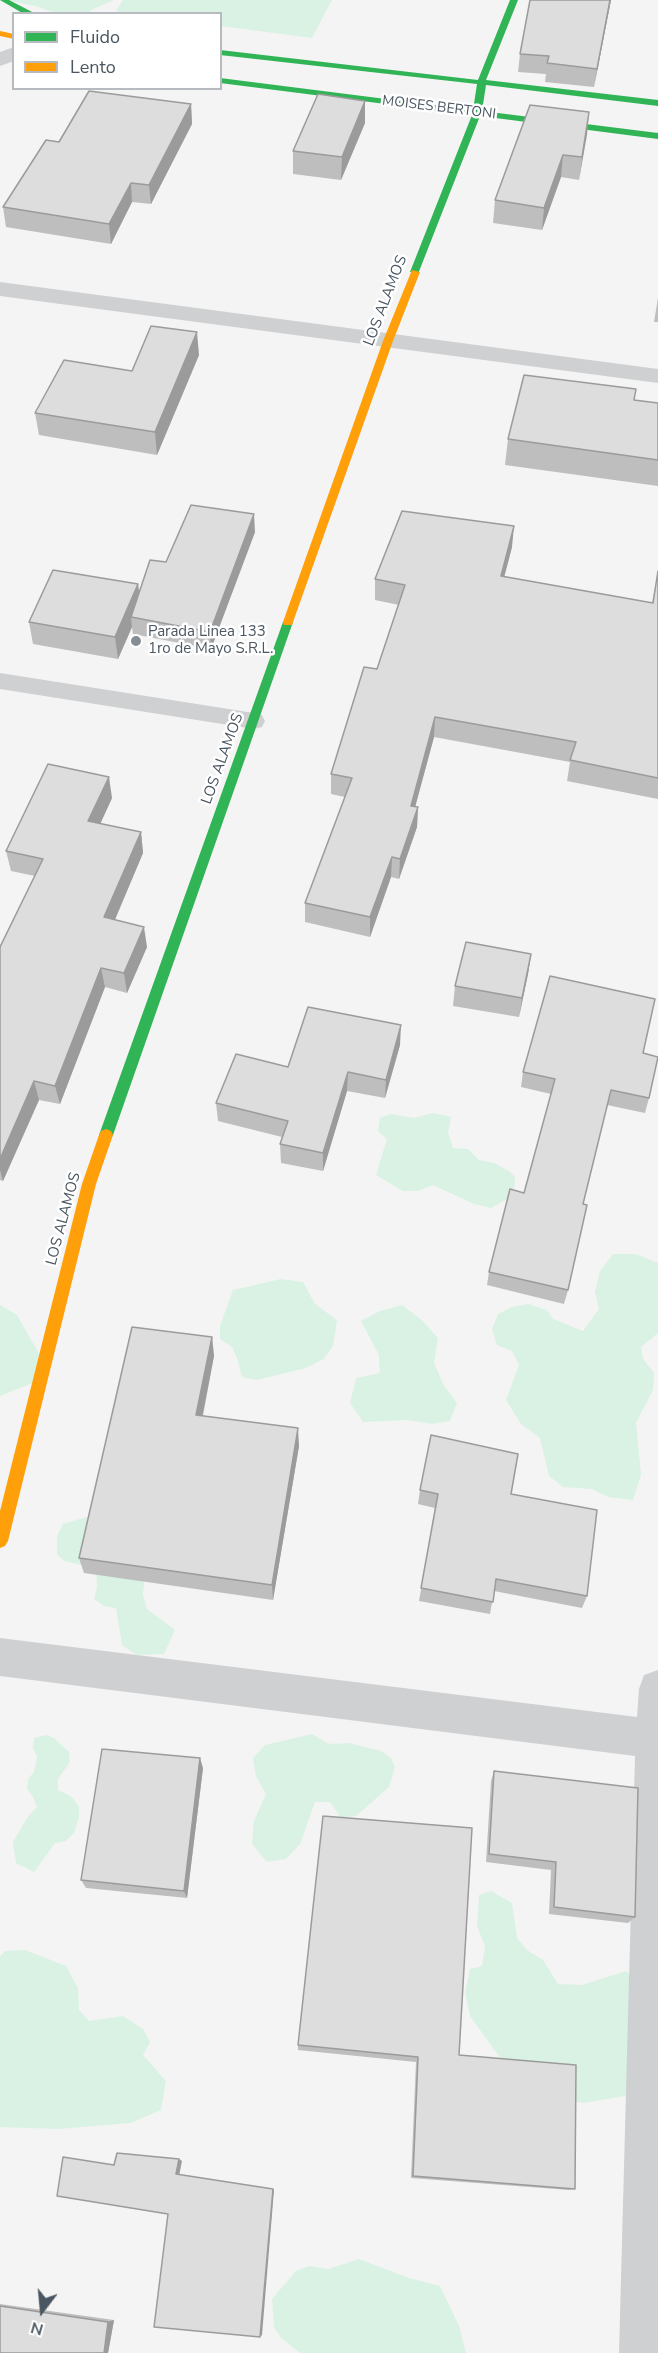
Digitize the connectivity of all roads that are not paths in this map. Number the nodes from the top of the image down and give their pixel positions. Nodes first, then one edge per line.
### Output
1 (3, 0) edge
2 (514, 0) edge
3 (28, 12) edge
4 (222, 52) edge
5 (222, 80) edge
6 (482, 81) junction
7 (658, 103) edge
8 (477, 113) junction
9 (658, 136) edge
10 (0, 289) edge
11 (388, 341) junction
12 (658, 376) edge
13 (0, 681) edge
14 (254, 721) junction
15 (0, 1541) edge
16 (0, 1657) edge
17 (658, 1689) edge
18 (656, 1739) edge
19 (642, 2353) edge

1 - 3 street
2 - 6 street, LOS ALAMOS
4 - 6 street, MOISES BERTONI
5 - 8 street, MOISES BERTONI
6 - 7 street, MOISES BERTONI
6 - 8 street, LOS ALAMOS
8 - 9 street, MOISES BERTONI
8 - 11 street, LOS ALAMOS
10 - 11 street
11 - 12 street
11 - 14 street, LOS ALAMOS
13 - 14 lane
14 - 15 street, LOS ALAMOS
16 - 18 street
17 - 18 street
18 - 19 street

